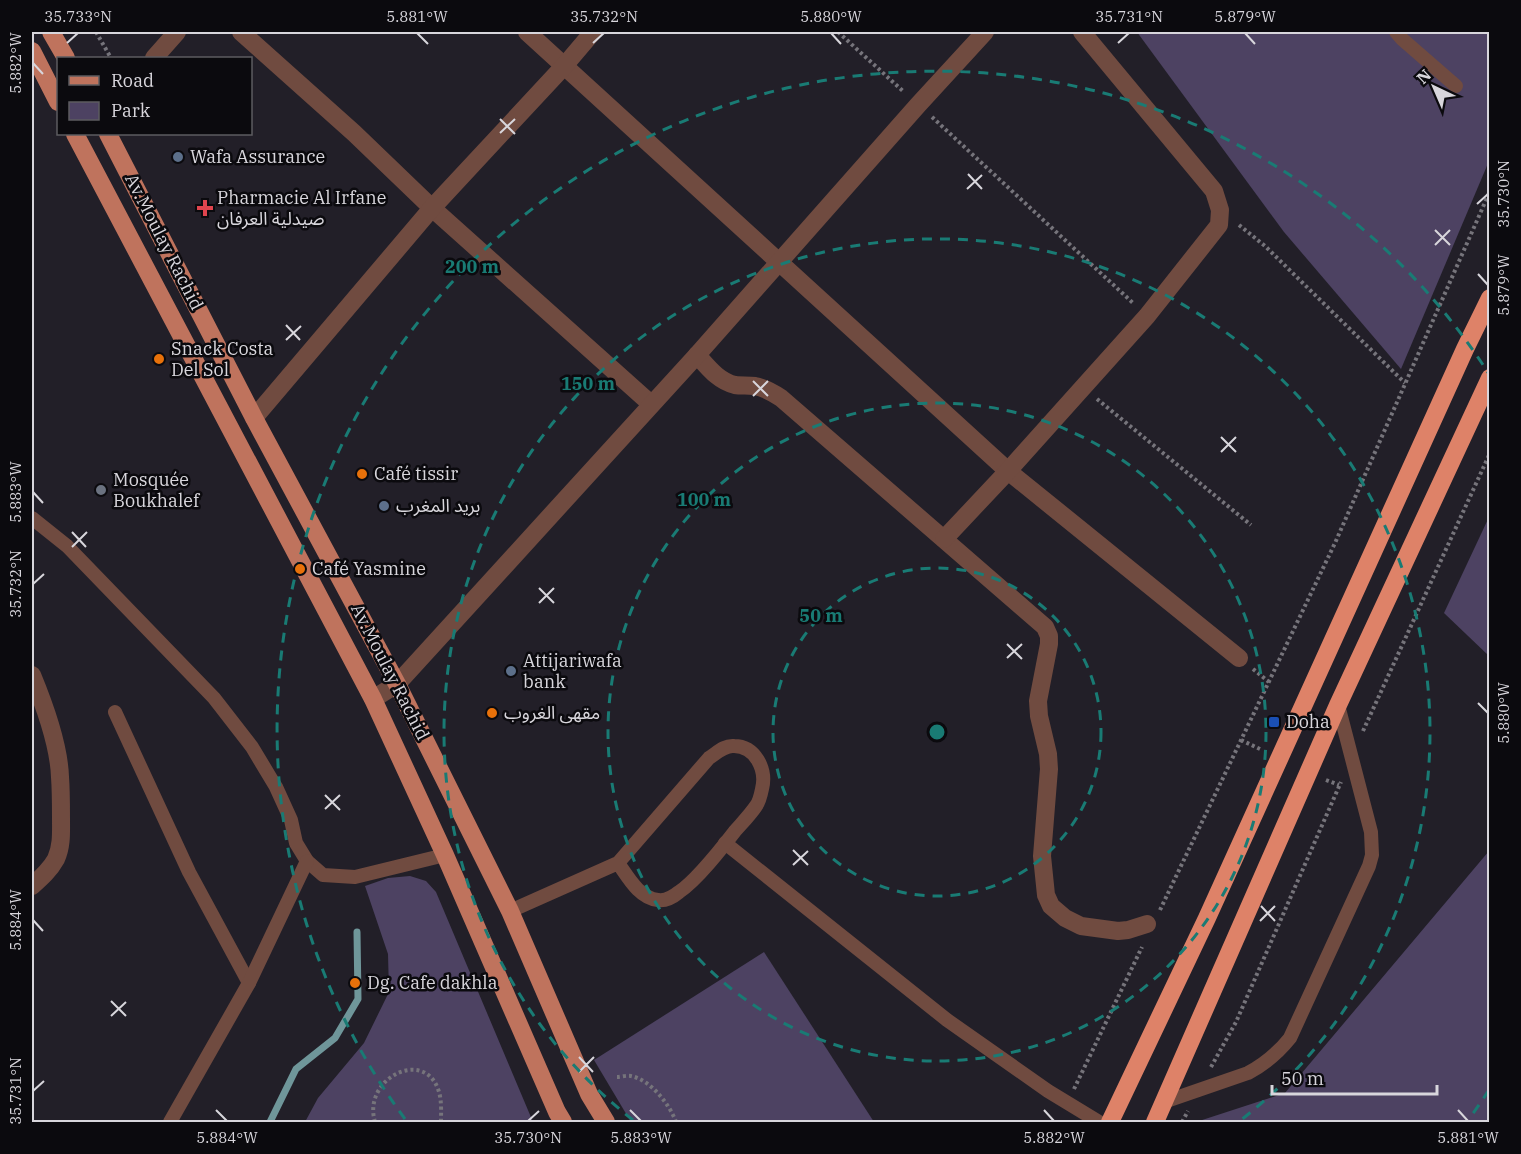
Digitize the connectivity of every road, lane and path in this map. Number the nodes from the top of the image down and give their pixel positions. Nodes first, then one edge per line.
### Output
1 (51, 32) edge
2 (96, 32) edge
3 (177, 32) edge
4 (241, 32) edge
5 (527, 32) edge
6 (592, 32) edge
7 (838, 32) edge
8 (985, 32) edge
9 (1083, 32) edge
10 (1396, 32) edge
11 (32, 51) edge
12 (65, 57) edge
13 (110, 57) edge
14 (155, 57) edge
15 (565, 65) junction
16 (1456, 86) dead end
17 (57, 100) edge
18 (918, 105) junction
19 (76, 135) edge
20 (109, 135) edge
21 (1490, 191) edge
22 (432, 208) junction
23 (1220, 210) junction
24 (779, 261) junction
25 (1490, 298) edge
26 (1147, 316) junction
27 (697, 355) junction
28 (1490, 378) edge
29 (1405, 383) junction
30 (1083, 387) junction
31 (651, 404) junction
32 (254, 418) junction
33 (1490, 453) edge
34 (1008, 471) junction
35 (32, 518) edge
36 (1251, 525) dead end
37 (944, 539) junction
38 (1239, 658) dead end
39 (32, 675) edge
40 (397, 684) junction
41 (373, 699) junction
42 (1338, 705) junction
43 (115, 712) dead end
44 (1352, 757) junction
45 (725, 843) junction
46 (445, 855) junction
47 (307, 861) junction
48 (618, 863) junction
49 (32, 886) edge
50 (510, 911) junction
51 (1153, 917) joint
52 (1144, 943) dead end
53 (249, 983) junction
54 (617, 1077) dead end
55 (1198, 1090) junction
56 (1164, 1102) junction
57 (1068, 1103) junction
58 (170, 1122) edge
59 (375, 1122) edge
60 (441, 1122) edge
61 (563, 1122) edge
62 (606, 1122) edge
63 (676, 1122) edge
64 (1099, 1122) edge
65 (1110, 1122) edge
66 (1155, 1122) edge
67 (1182, 1122) edge

1 - 12 main road
2 - 13 path
3 - 14 street
4 - 22 street
5 - 15 street
6 - 15 street
7 - 18 path
8 - 18 street
9 - 23 street
10 - 16 lane
11 - 17 main road
15 - 22 street
15 - 24 street
18 - 24 street
18 - 26 path
19 - 41 main road, Av.Moulay Rachid
20 - 32 main road, Av.Moulay Rachid
21 - 29 path
22 - 31 street
22 - 32 street
23 - 26 street
23 - 29 path
24 - 27 street
24 - 34 street
25 - 65 highway
26 - 30 street
27 - 31 street
27 - 37 street
28 - 42 highway
29 - 51 path
30 - 34 street
30 - 36 path
31 - 40 street
32 - 40 main road, Av.Moulay Rachid
33 - 44 path
34 - 37 street
34 - 38 street
35 - 47 lane
37 - 51 street
39 - 49 street
40 - 41 street
40 - 50 main road, Av.Moulay Rachid
41 - 46 main road, Av.Moulay Rachid
42 - 44 lane
42 - 56 highway
43 - 53 lane
44 - 55 path
44 - 55 lane
45 - 48 lane
45 - 48 lane
45 - 57 lane
46 - 47 lane
46 - 61 main road, Av.Moulay Rachid
47 - 53 lane
48 - 50 lane
50 - 62 main road, Av.Moulay Rachid
52 - 57 path
53 - 58 lane
54 - 63 path
55 - 56 lane
55 - 67 path
56 - 66 highway
57 - 64 lane
59 - 60 path

